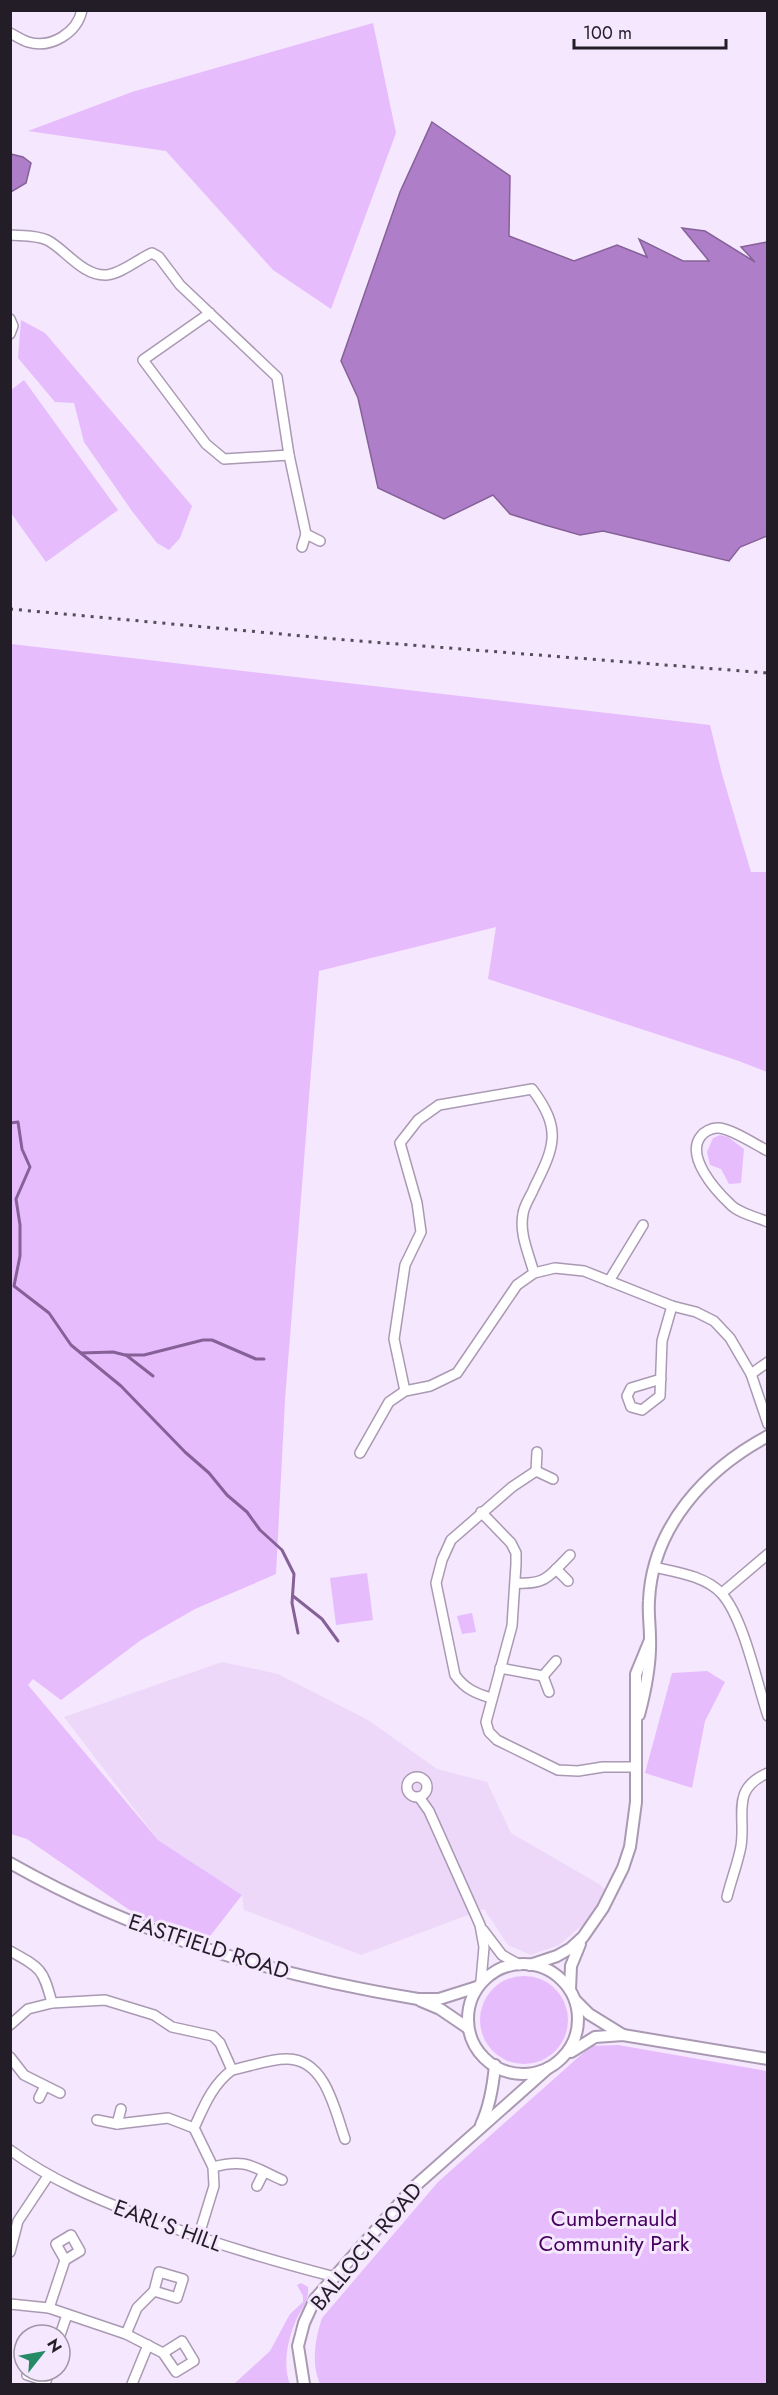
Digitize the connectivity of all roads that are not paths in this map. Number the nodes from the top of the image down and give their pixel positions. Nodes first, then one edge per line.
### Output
1 (82, 10) edge
2 (10, 33) edge
3 (10, 235) edge
4 (210, 313) junction
5 (10, 319) edge
6 (10, 334) edge
7 (289, 455) junction
8 (306, 534) junction
9 (320, 541) dead end
10 (302, 547) dead end
11 (768, 1151) edge
12 (768, 1222) edge
13 (643, 1225) dead end
14 (534, 1273) junction
15 (609, 1281) junction
16 (672, 1306) junction
17 (768, 1362) edge
18 (752, 1374) junction
19 (661, 1378) dead end
20 (405, 1391) junction
21 (768, 1424) edge
22 (768, 1436) edge
23 (537, 1452) dead end
24 (360, 1453) dead end
25 (536, 1471) junction
26 (553, 1479) dead end
27 (481, 1512) junction
28 (570, 1554) dead end
29 (768, 1554) edge
30 (654, 1568) junction
31 (556, 1569) junction
32 (568, 1581) dead end
33 (516, 1583) junction
34 (722, 1593) junction
35 (556, 1661) dead end
36 (500, 1668) junction
37 (543, 1676) junction
38 (549, 1692) dead end
39 (491, 1698) junction
40 (768, 1716) edge
41 (635, 1767) junction
42 (768, 1773) edge
43 (418, 1797) dead end
44 (10, 1863) edge
45 (728, 1897) dead end
46 (480, 1925) junction
47 (583, 1937) junction
48 (10, 1952) edge
49 (525, 1965) junction
50 (479, 1984) junction
51 (573, 1995) junction
52 (418, 1999) junction
53 (52, 2003) junction
54 (10, 2025) edge
55 (468, 2028) junction
56 (623, 2035) junction
57 (10, 2057) edge
58 (563, 2058) junction
59 (768, 2059) edge
60 (495, 2066) junction
61 (548, 2068) junction
62 (232, 2070) junction
63 (45, 2086) junction
64 (60, 2093) dead end
65 (39, 2098) dead end
66 (121, 2109) dead end
67 (98, 2120) dead end
68 (117, 2124) junction
69 (194, 2128) junction
70 (478, 2131) junction
71 (345, 2139) dead end
72 (10, 2150) edge
73 (213, 2167) junction
74 (264, 2172) junction
75 (48, 2176) junction
76 (282, 2180) dead end
77 (257, 2186) dead end
78 (198, 2238) junction
79 (10, 2252) edge
80 (65, 2260) dead end
81 (334, 2277) junction
82 (153, 2291) dead end
83 (10, 2304) edge
84 (49, 2308) junction
85 (67, 2315) junction
86 (64, 2323) edge
87 (126, 2334) junction
88 (148, 2345) junction
89 (163, 2353) dead end
90 (132, 2385) edge
91 (304, 2385) edge

1 - 2 street
3 - 4 street
4 - 7 street
4 - 7 street
5 - 6 street
7 - 8 street
8 - 9 street
8 - 10 street
11 - 12 street
13 - 15 street
14 - 15 street
14 - 20 street
14 - 20 street
15 - 16 street
16 - 18 street
16 - 19 street
17 - 18 street
18 - 21 street
20 - 24 street
22 - 30 street
23 - 25 street
25 - 26 street
25 - 27 street
27 - 33 street
27 - 39 street
28 - 31 street
29 - 34 street
30 - 34 street
30 - 41 street
31 - 32 street
31 - 33 street
33 - 36 street
34 - 40 street
35 - 37 street
36 - 37 street
36 - 39 street
37 - 38 street
39 - 41 street
41 - 47 street
42 - 45 street
43 - 46 street
44 - 52 street, EASTFIELD ROAD
46 - 49 street
46 - 50 street
47 - 49 street
47 - 51 street
48 - 53 street
49 - 50 street
49 - 51 street
50 - 52 street, EASTFIELD ROAD
50 - 55 street
51 - 56 street
51 - 58 street
52 - 55 street, EASTFIELD ROAD
53 - 54 street
53 - 62 street
55 - 60 street
56 - 58 street
56 - 59 street
57 - 63 street
58 - 61 street
60 - 61 street
60 - 70 street
61 - 70 street, BALLOCH ROAD
62 - 69 street
62 - 71 street
63 - 64 street
63 - 65 street
66 - 68 street
67 - 68 street
68 - 69 street
69 - 73 street
70 - 81 street, BALLOCH ROAD
72 - 75 street, EARL'S HILL
73 - 74 street
73 - 78 street
74 - 76 street
74 - 77 street
75 - 78 street, EARL'S HILL
75 - 79 street
78 - 81 street, EARL'S HILL
80 - 84 street
81 - 91 street, BALLOCH ROAD
82 - 87 street
83 - 84 street
84 - 85 street
85 - 86 street
85 - 87 street
87 - 88 street
88 - 89 street
88 - 90 street

